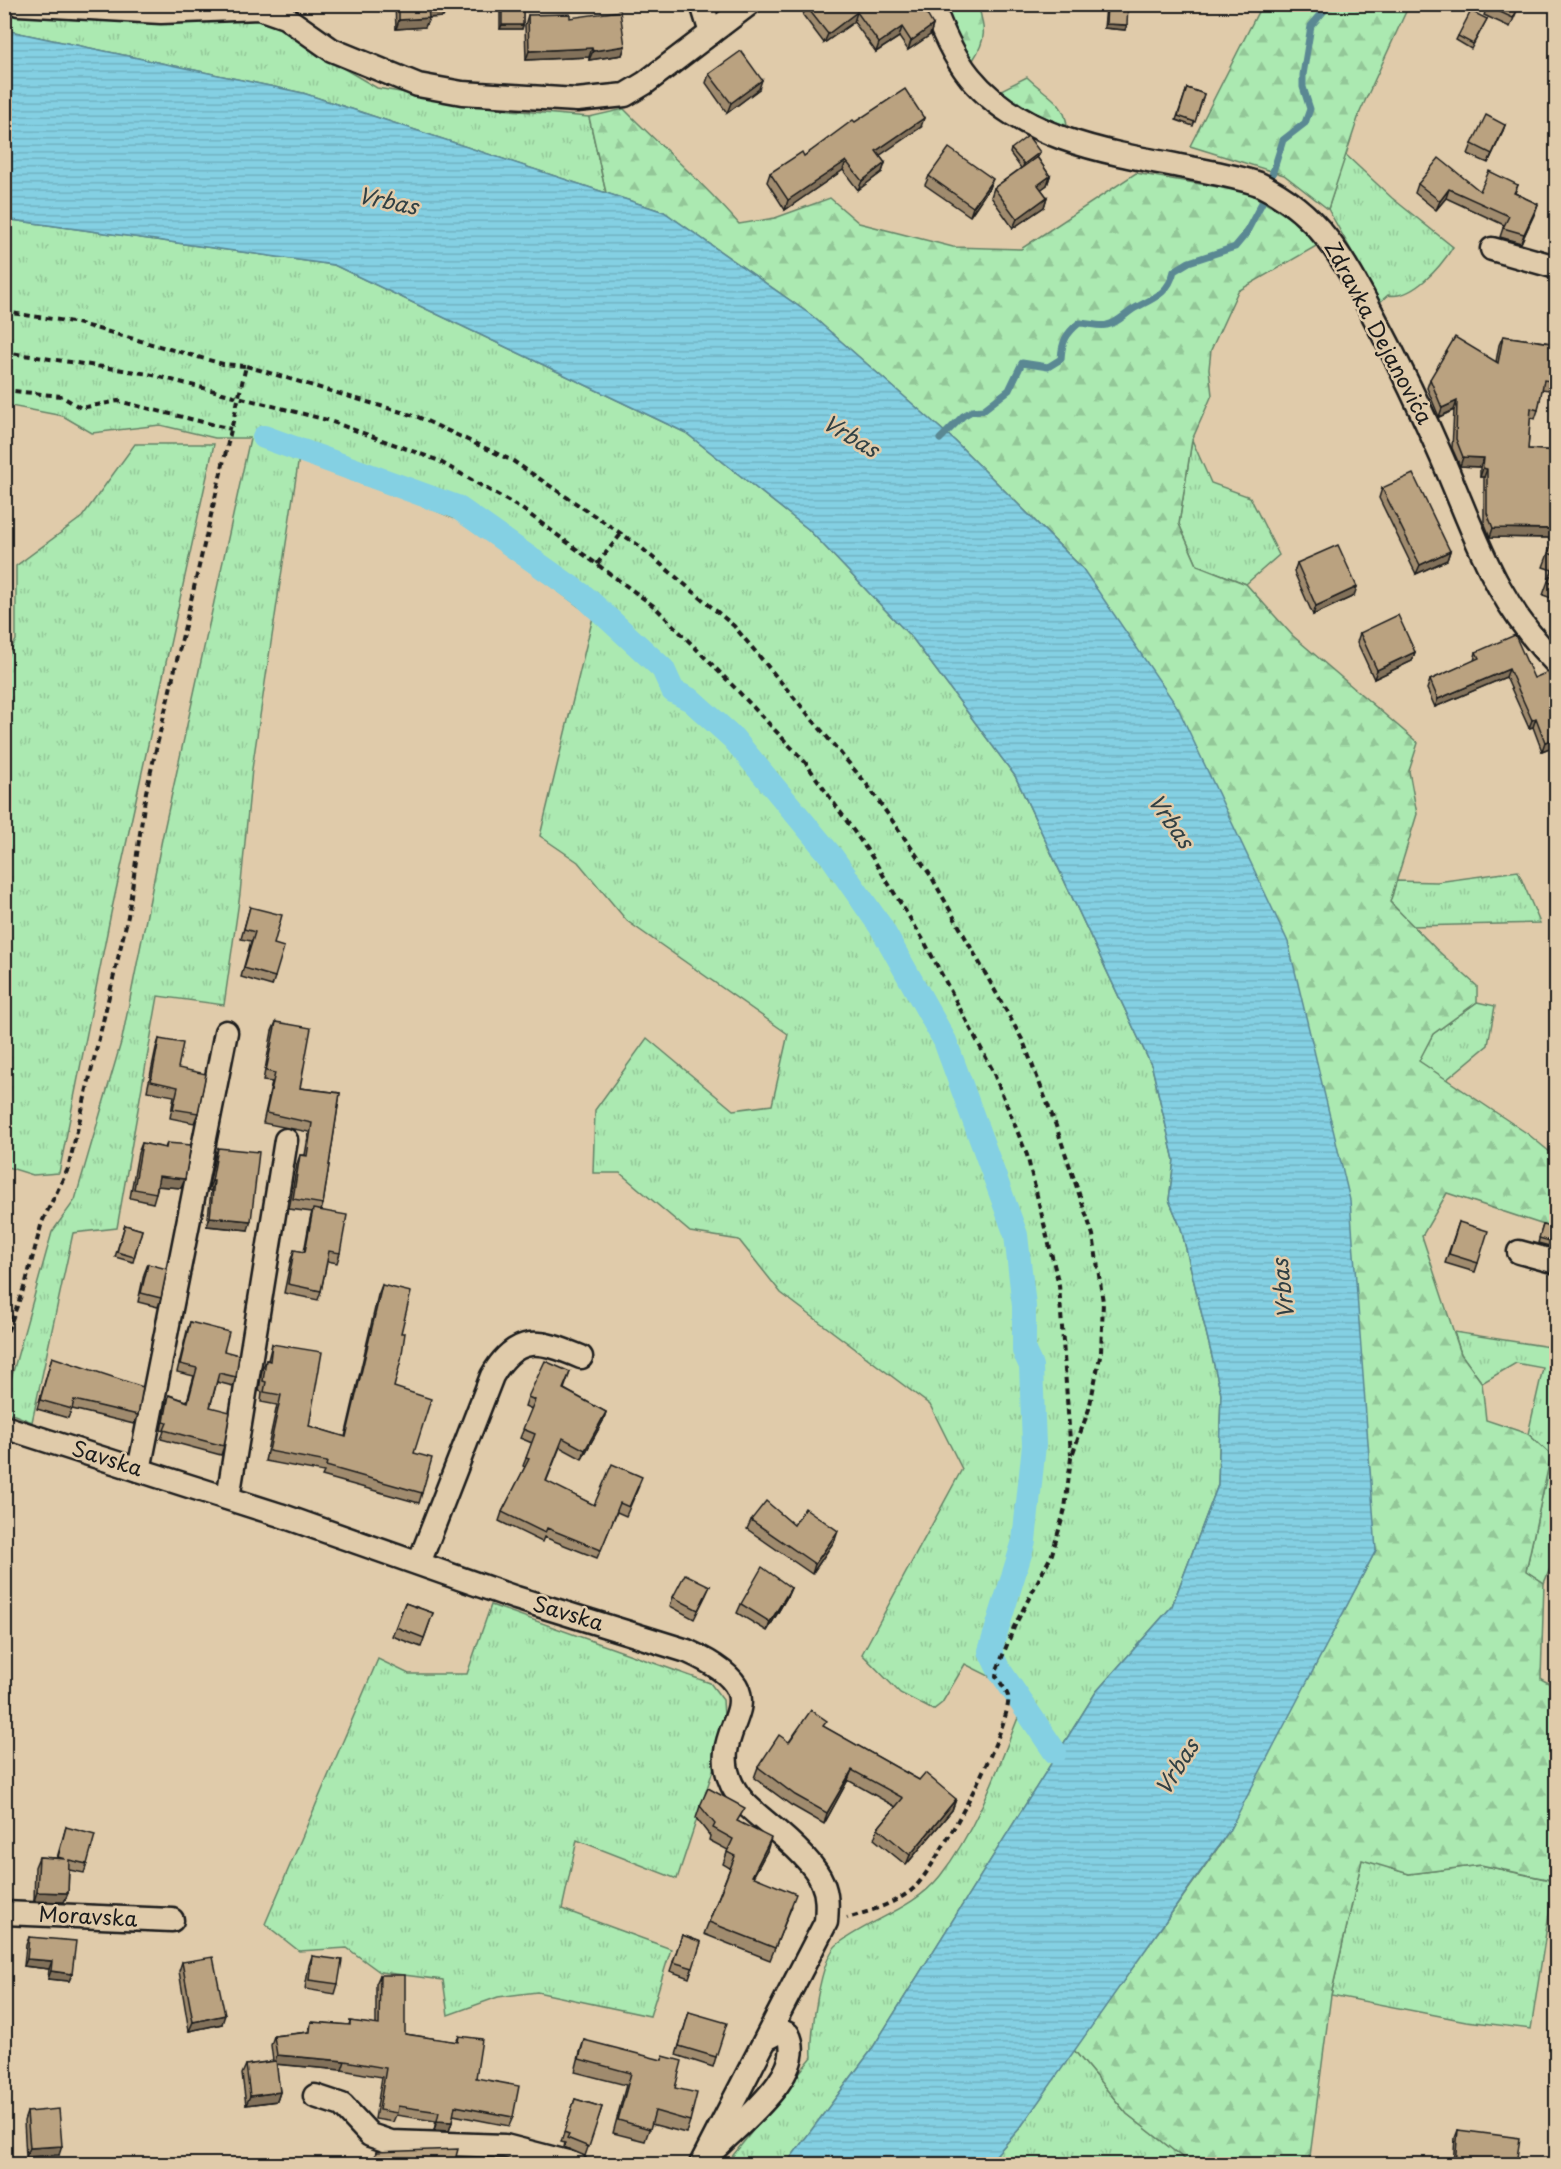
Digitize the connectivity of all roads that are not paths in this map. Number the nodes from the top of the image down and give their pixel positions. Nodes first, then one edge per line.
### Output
1 (18, 4) edge
2 (702, 4) edge
3 (749, 4) edge
4 (932, 4) edge
5 (711, 33) junction
6 (1492, 249) dead end
7 (1557, 267) edge
8 (1557, 663) edge
9 (226, 1032) dead end
10 (286, 1140) dead end
11 (1519, 1252) dead end
12 (1557, 1262) edge
13 (580, 1357) dead end
14 (4, 1427) edge
15 (140, 1470) junction
16 (228, 1498) junction
17 (419, 1563) junction
18 (4, 1913) edge
19 (172, 1920) dead end
20 (768, 2038) junction
21 (315, 2096) dead end
22 (575, 2164) edge
23 (701, 2164) edge

1 - 5 street
2 - 5 street
3 - 5 street
4 - 8 street, Zdravka Dejanovića
6 - 7 street
9 - 15 street
10 - 16 street
11 - 12 street
13 - 17 street
14 - 15 street, Savska
15 - 16 street, Savska
16 - 17 street, Savska
17 - 20 street, Savska
18 - 19 street, Moravska
20 - 23 street, Savska
20 - 23 street
21 - 22 street

